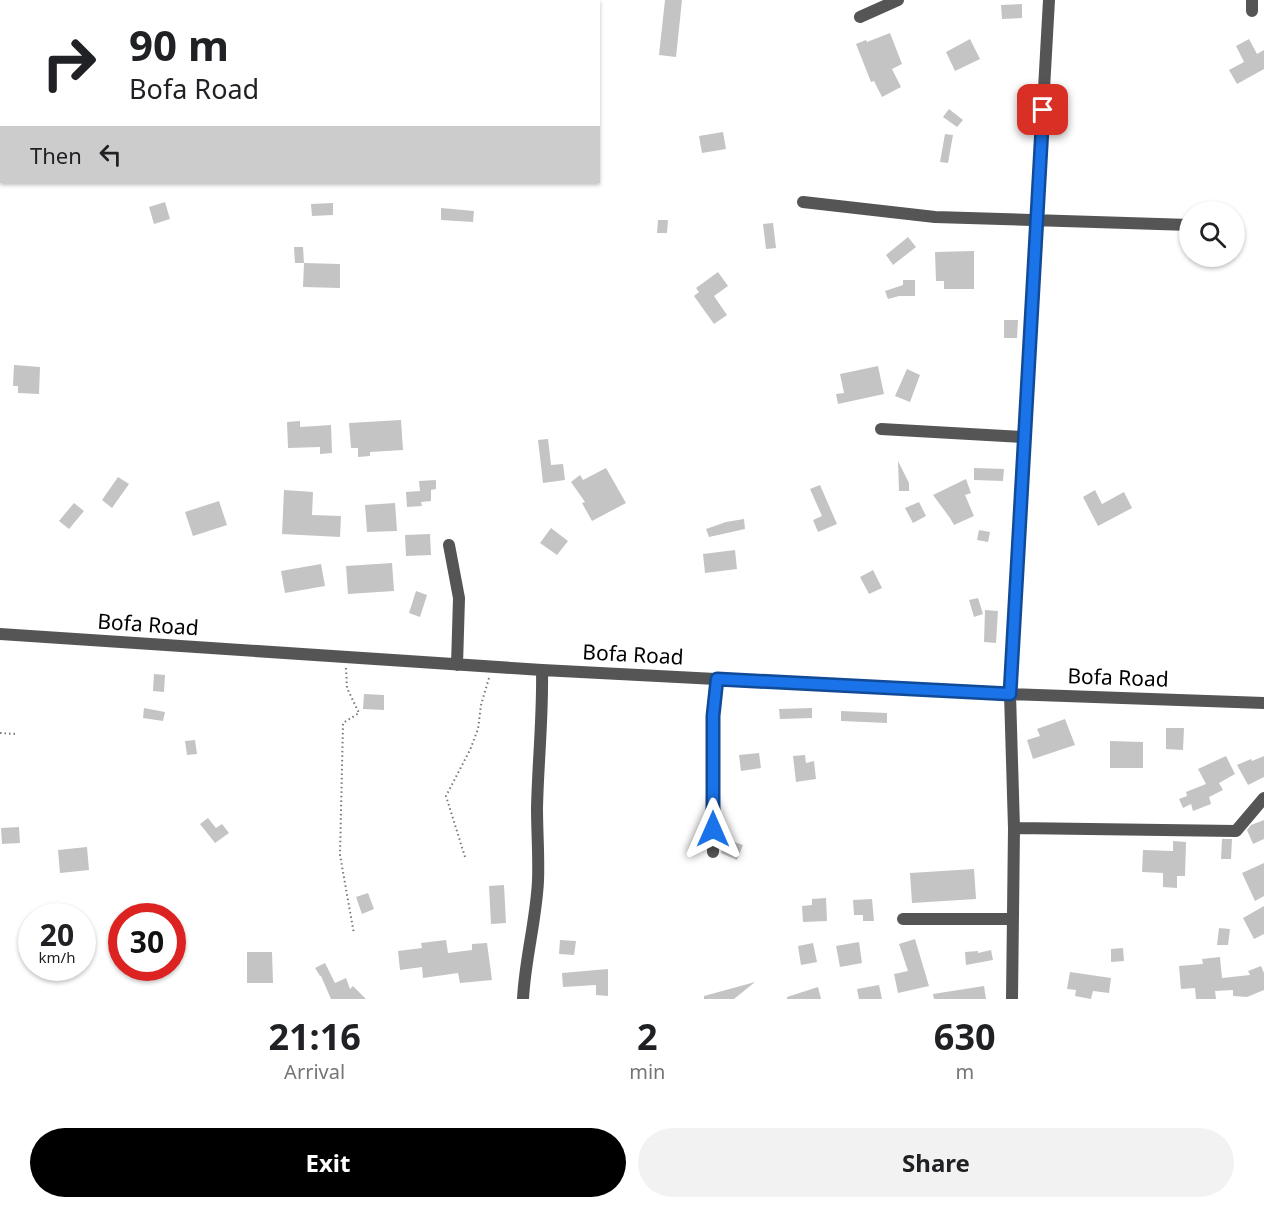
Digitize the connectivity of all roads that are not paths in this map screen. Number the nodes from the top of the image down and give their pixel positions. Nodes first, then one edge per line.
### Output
1 (898, 0) edge
2 (1049, 0) edge
3 (860, 17) dead end
4 (803, 202) dead end
5 (1036, 221) junction
6 (1179, 225) edge
7 (881, 429) dead end
8 (1024, 437) junction
9 (448, 545) dead end
10 (0, 634) edge
11 (457, 664) junction
12 (542, 670) junction
13 (717, 679) junction
14 (1010, 694) junction
15 (1264, 703) edge
16 (1264, 798) edge
17 (1014, 828) junction
18 (714, 852) dead end
19 (1013, 919) junction
20 (903, 920) dead end
21 (523, 999) edge
22 (1012, 999) edge

1 - 3 street
2 - 5 street
4 - 5 street
5 - 6 street
5 - 8 street
7 - 8 street
8 - 14 street
9 - 11 street
10 - 11 street, Bofa Road
11 - 12 street, Bofa Road
12 - 13 street, Bofa Road
12 - 21 street
13 - 14 street, Bofa Road
13 - 18 street
14 - 15 street, Bofa Road
14 - 17 street
16 - 17 street
17 - 19 street
19 - 20 street
19 - 22 street

